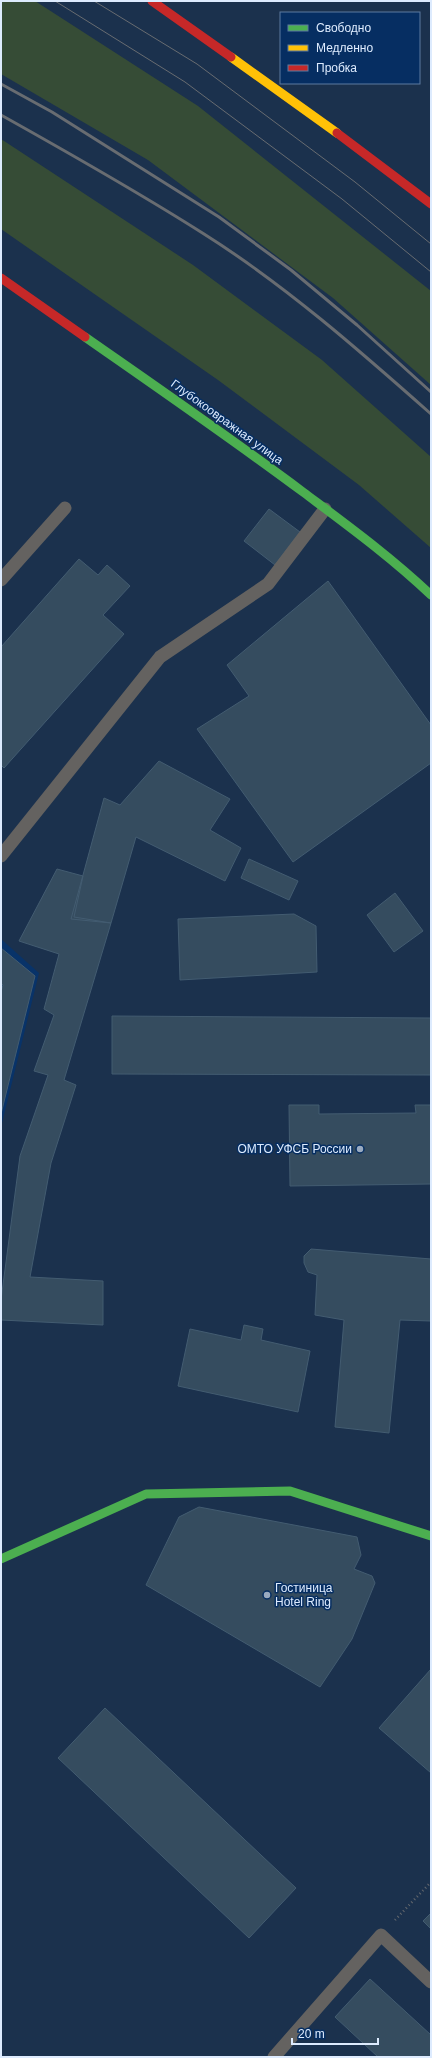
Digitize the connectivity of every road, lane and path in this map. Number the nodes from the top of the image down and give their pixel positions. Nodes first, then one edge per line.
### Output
1 (152, 1) edge
2 (431, 204) edge
3 (1, 278) edge
4 (65, 508) dead end
5 (325, 509) junction
6 (1, 580) edge
7 (431, 595) edge
8 (1, 856) edge
9 (431, 1536) edge
10 (1, 1559) edge
11 (431, 1882) edge
12 (381, 1935) junction
13 (431, 1982) edge
14 (274, 2057) edge

1 - 2 street
3 - 5 street, Глубокоовражная улица
4 - 6 lane
5 - 7 street, Глубокоовражная улица
5 - 8 lane
9 - 10 street
11 - 12 path
12 - 13 lane
12 - 14 lane

